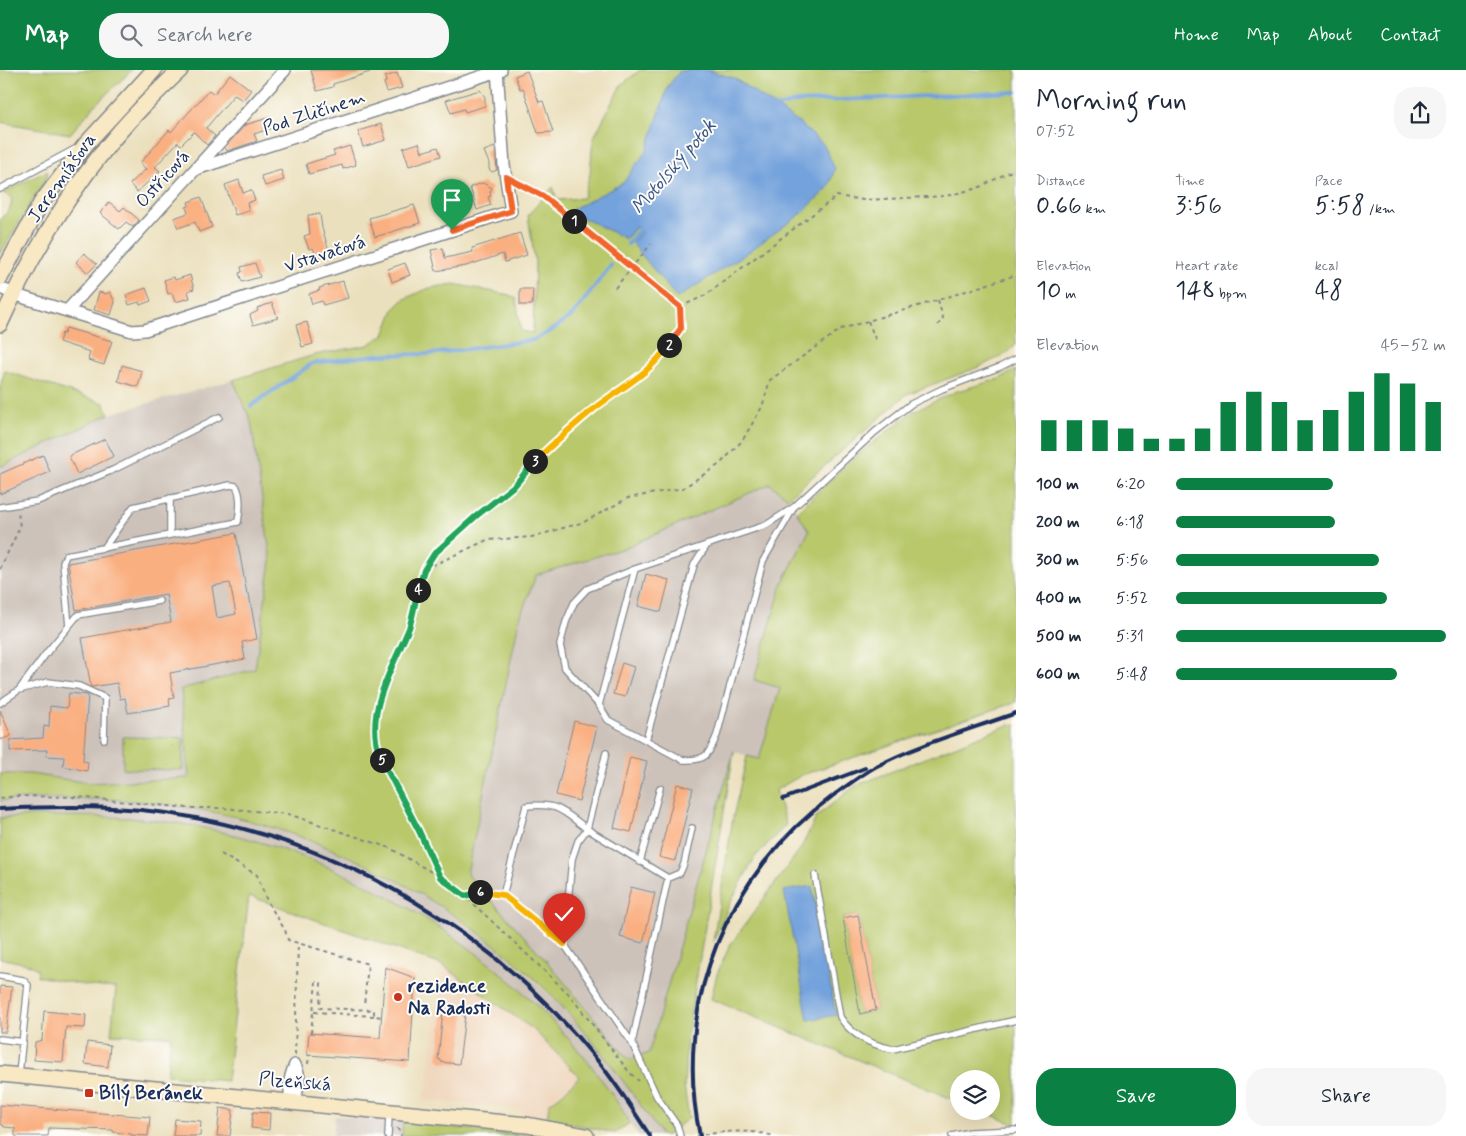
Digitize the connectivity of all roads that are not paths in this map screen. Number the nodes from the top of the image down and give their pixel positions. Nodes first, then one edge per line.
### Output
1 (154, 70) edge
2 (180, 70) edge
3 (285, 70) edge
4 (499, 70) edge
5 (86, 144) junction
6 (194, 170) junction
7 (0, 189) edge
8 (0, 278) edge
9 (7, 291) edge
10 (67, 311) junction
11 (0, 324) edge
12 (1016, 359) edge
13 (219, 418) dead end
14 (170, 498) junction
15 (794, 507) junction
16 (0, 508) edge
17 (170, 535) junction
18 (707, 545) junction
19 (104, 548) junction
20 (635, 570) junction
21 (159, 600) dead end
22 (69, 626) junction
23 (19, 690) junction
24 (0, 703) edge
25 (598, 705) junction
26 (104, 739) dead end
27 (646, 740) junction
28 (606, 752) dead end
29 (660, 788) dead end
30 (692, 828) dead end
31 (588, 829) junction
32 (640, 862) junction
33 (815, 875) dead end
34 (668, 878) junction
35 (564, 944) junction
36 (0, 976) edge
37 (1016, 1020) edge
38 (0, 1039) edge
39 (23, 1042) junction
40 (632, 1043) junction
41 (295, 1065) road end
42 (0, 1074) edge
43 (19, 1075) junction
44 (292, 1102) junction
45 (389, 1112) junction
46 (1016, 1130) edge
47 (388, 1136) edge
48 (586, 1136) edge
49 (680, 1136) edge
50 (952, 1136) edge

1 - 5 main road, Jeremiášova
2 - 9 main road, Jeremiášova
3 - 6 street, Ostřicová
4 - 6 street, Pod Zličínem
4 - 10 street, Vstavačová
5 - 7 lane
5 - 8 main road, Jeremiášova
6 - 10 street, Ostřicová
9 - 10 street, Vstavačová
9 - 11 main road, Jeremiášova
12 - 15 lane
13 - 16 lane
14 - 17 lane
14 - 17 lane
14 - 19 lane
15 - 18 lane
15 - 27 lane
17 - 19 lane
18 - 20 lane
18 - 27 lane
19 - 22 lane
20 - 25 lane
20 - 25 lane
21 - 22 lane
22 - 23 lane
23 - 24 lane
23 - 26 lane
25 - 27 lane
28 - 31 lane
29 - 32 lane
30 - 34 lane
31 - 32 lane
31 - 35 lane
31 - 35 lane
32 - 34 lane
33 - 37 lane
34 - 40 lane
35 - 40 lane
36 - 39 lane
38 - 39 lane
39 - 43 lane
40 - 49 lane
41 - 44 street
42 - 43 main road, Plzeňská
43 - 44 main road, Plzeňská
44 - 45 main road, Plzeňská
45 - 47 lane
45 - 48 main road, Plzeňská
46 - 50 lane

